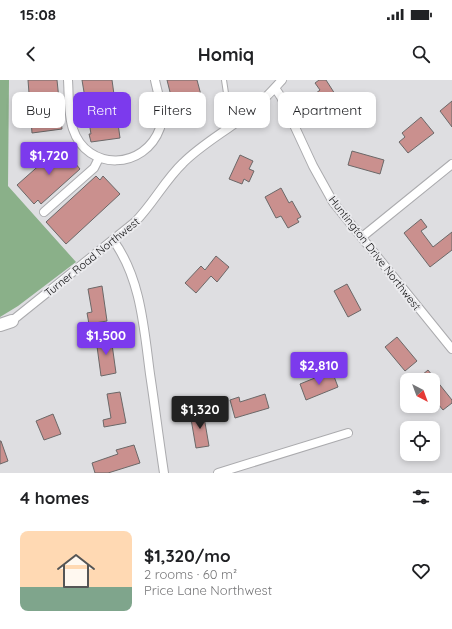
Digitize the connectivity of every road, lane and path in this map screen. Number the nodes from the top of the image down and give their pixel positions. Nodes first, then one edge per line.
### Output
1 (68, 80) edge
2 (155, 80) edge
3 (224, 80) edge
4 (282, 80) edge
5 (275, 88) junction
6 (226, 92) edge
7 (270, 93) edge
8 (229, 128) edge
9 (99, 158) junction
10 (452, 164) edge
11 (44, 212) dead end
12 (362, 238) junction
13 (113, 240) junction
14 (6, 323) edge
15 (0, 331) edge
16 (452, 349) edge
17 (348, 433) dead end
18 (164, 473) edge
19 (218, 473) edge

1 - 9 street
2 - 9 street
3 - 6 lane
4 - 5 street, Turner Road Northwest
5 - 7 street, Turner Road Northwest
5 - 12 street, Huntington Drive Northwest
8 - 13 street, Turner Road Northwest
9 - 11 street
10 - 12 street
12 - 16 street, Huntington Drive Northwest
13 - 14 street, Turner Road Northwest
13 - 18 street
14 - 15 street, Turner Road Northwest
17 - 19 street

